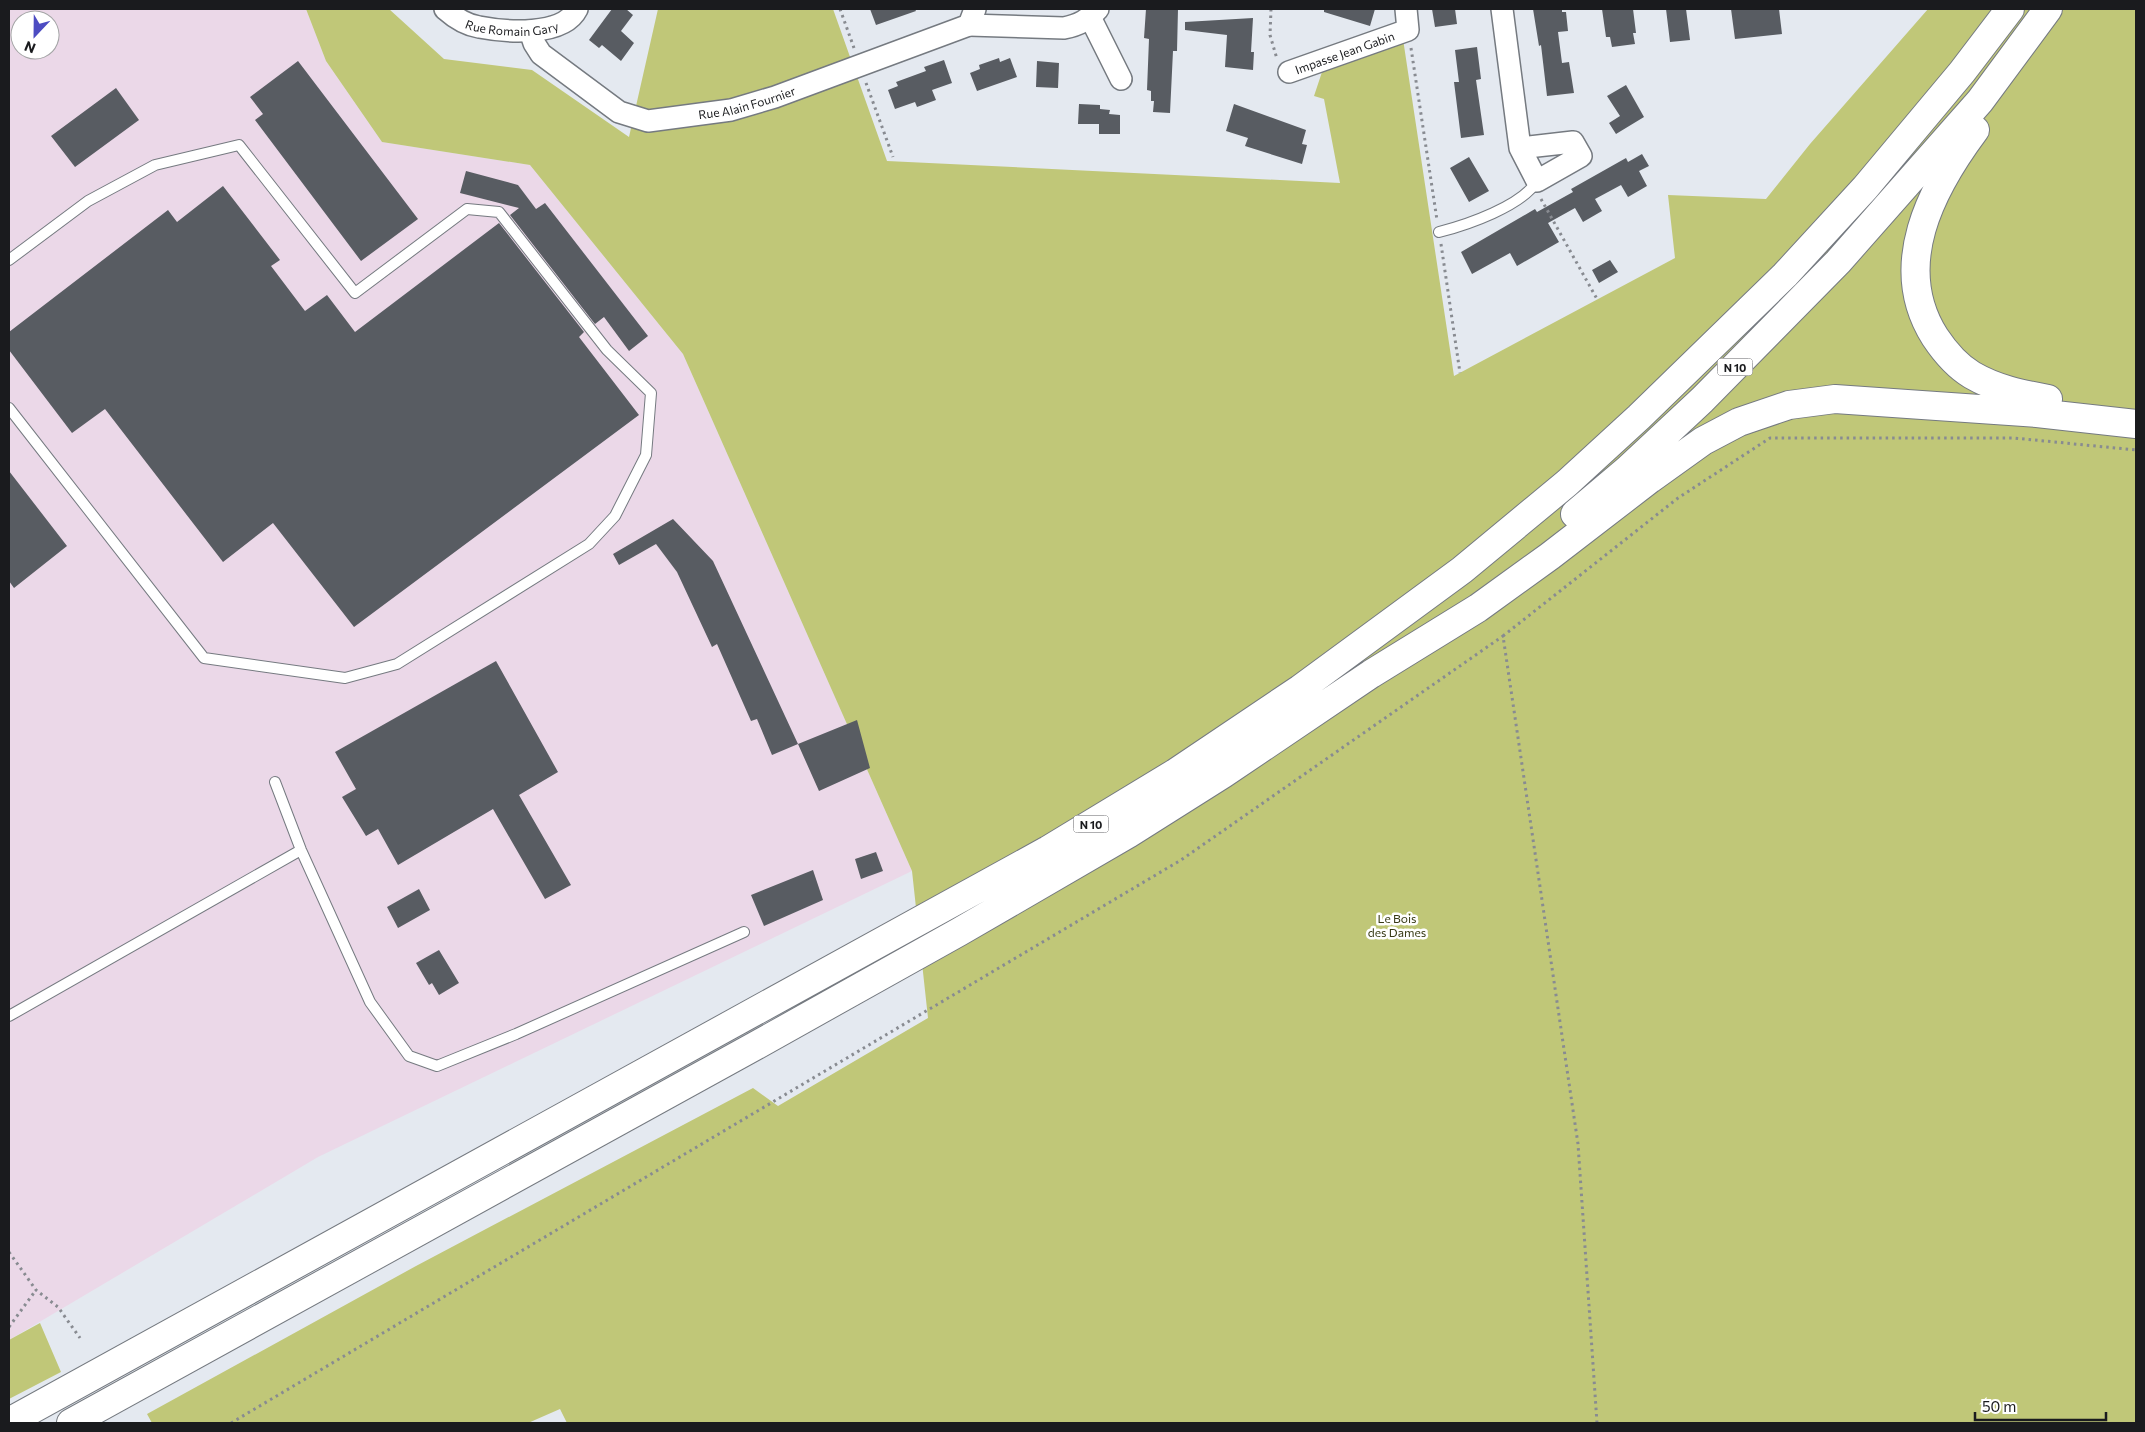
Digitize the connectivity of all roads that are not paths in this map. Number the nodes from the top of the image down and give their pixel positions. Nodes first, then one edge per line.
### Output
1 (445, 9) edge
2 (576, 9) edge
3 (1406, 9) edge
4 (1502, 9) edge
5 (1992, 9) edge
6 (2010, 9) edge
7 (2048, 9) edge
8 (2054, 9) edge
9 (1094, 13) edge
10 (972, 17) edge
11 (530, 31) junction
12 (1289, 72) road end
13 (1121, 79) dead end
14 (1520, 148) junction
15 (1535, 183) junction
16 (1439, 232) road end
17 (9, 260) edge
18 (9, 408) edge
19 (2136, 410) edge
20 (1640, 417) junction
21 (2136, 424) edge
22 (1372, 674) junction
23 (275, 782) dead end
24 (301, 850) junction
25 (744, 932) dead end
26 (9, 1016) edge
27 (9, 1422) edge
28 (71, 1423) edge

1 - 11 street, Rue Romain Gary
2 - 11 street, Rue Romain Gary
3 - 12 street, Impasse Jean Gabin
4 - 14 street
5 - 20 highway
6 - 20 highway, N 10
7 - 22 highway, N 10
8 - 19 highway
9 - 10 street
9 - 13 street
10 - 11 street, Rue Alain Fournier
14 - 15 street
14 - 15 street
15 - 16 lane
17 - 18 lane
20 - 27 highway, N 10
21 - 22 highway
22 - 28 highway, N 10
23 - 24 lane
24 - 25 lane
24 - 26 lane

